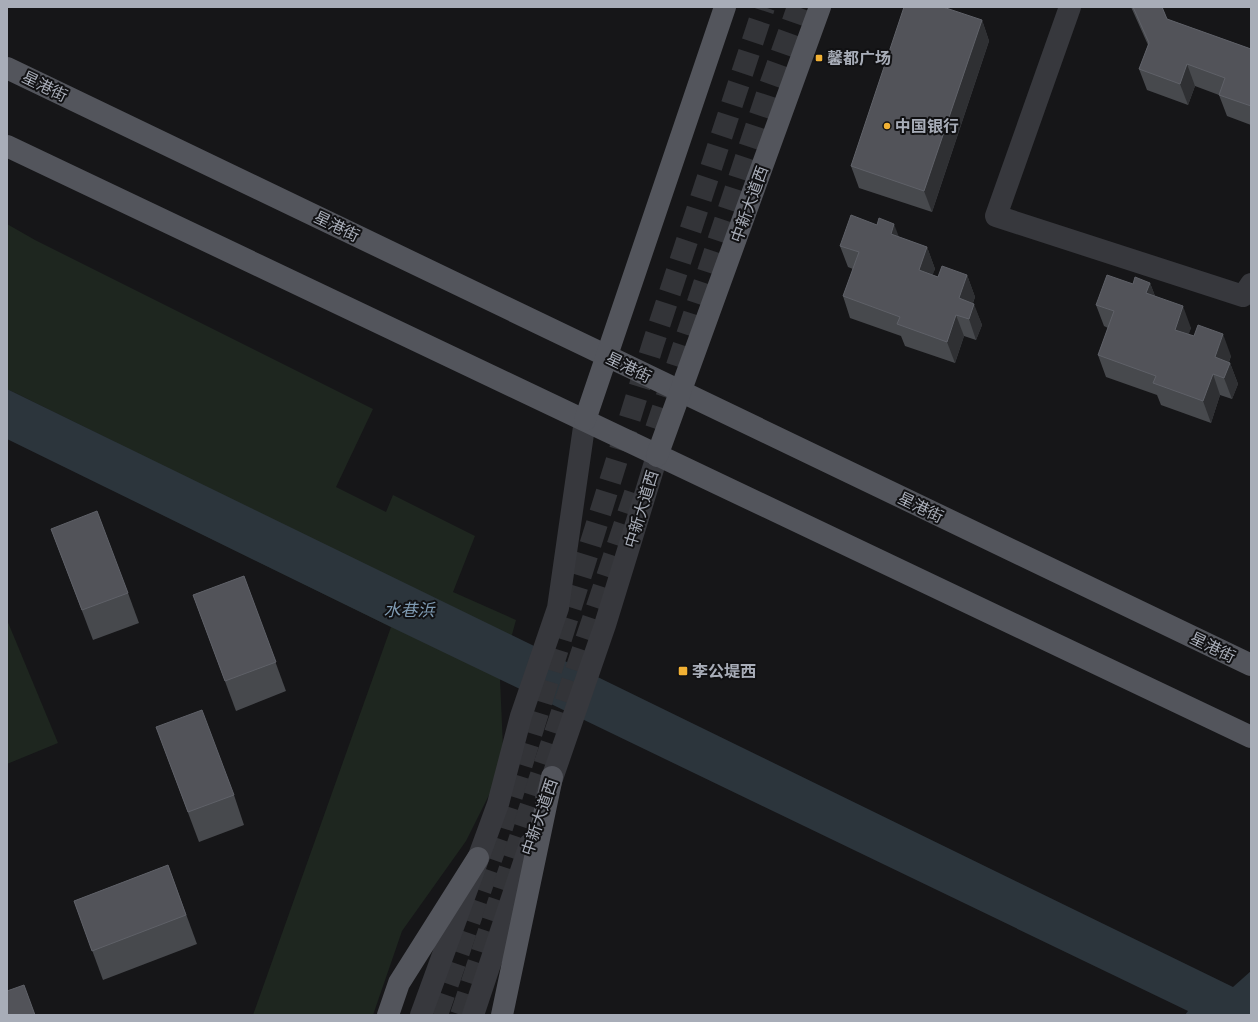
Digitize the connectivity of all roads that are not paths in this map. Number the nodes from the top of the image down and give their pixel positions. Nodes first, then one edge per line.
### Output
1 (725, 7) edge
2 (820, 7) edge
3 (1070, 7) edge
4 (7, 68) edge
5 (7, 146) edge
6 (1251, 284) edge
7 (607, 356) junction
8 (681, 392) junction
9 (584, 420) junction
10 (657, 456) junction
11 (1251, 665) edge
12 (1251, 737) edge
13 (552, 777) junction
14 (478, 858) junction
15 (388, 1015) edge
16 (421, 1015) edge
17 (473, 1015) edge
18 (502, 1015) edge

1 - 7 main road
2 - 8 main road, 中新大道西
3 - 6 street
4 - 7 main road, 星港街
5 - 9 main road
7 - 8 main road, 星港街
7 - 9 main road
8 - 10 main road, 中新大道西
8 - 11 main road, 星港街
9 - 10 main road
9 - 14 street
10 - 12 main road
10 - 13 street, 中新大道西
13 - 17 street, 中新大道西
13 - 18 main road
14 - 15 main road
14 - 16 street

